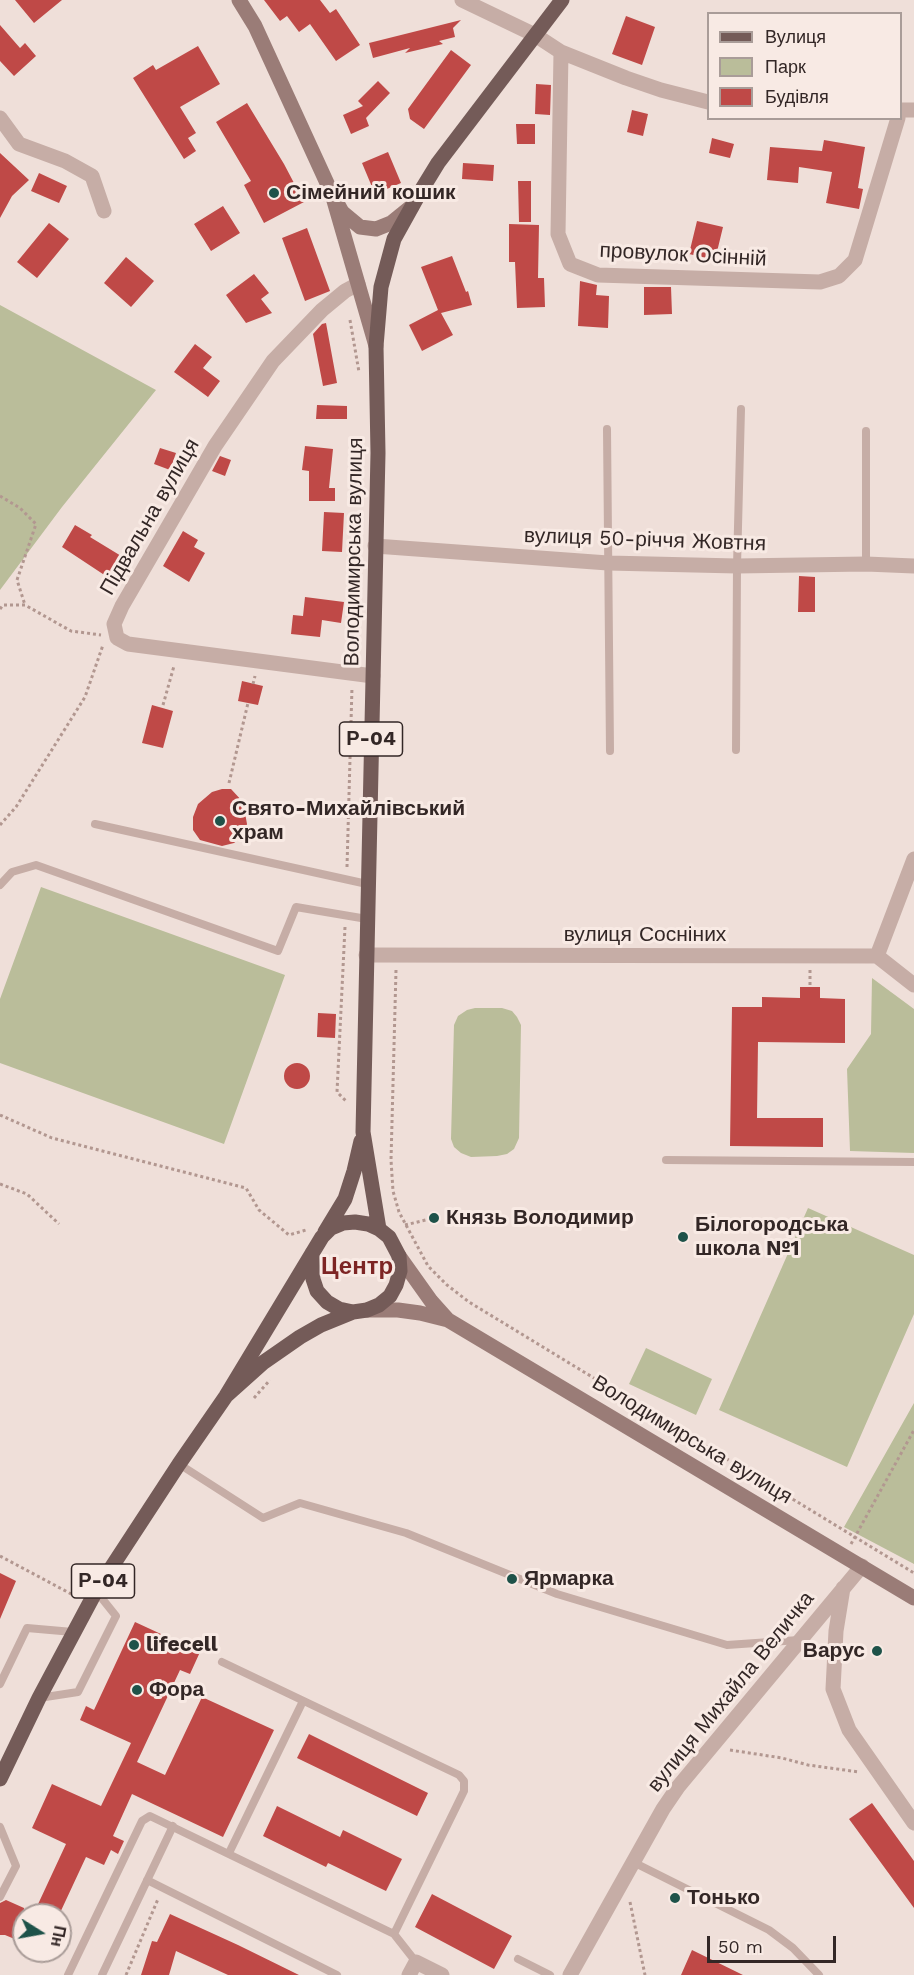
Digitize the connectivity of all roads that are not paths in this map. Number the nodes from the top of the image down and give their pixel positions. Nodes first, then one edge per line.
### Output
1 (239, 0) edge
2 (462, 0) edge
3 (562, 0) edge
4 (535, 35) junction
5 (561, 52) junction
6 (707, 102) edge
7 (0, 118) edge
8 (897, 120) edge
9 (333, 199) junction
10 (412, 206) junction
11 (104, 212) dead end
12 (352, 287) junction
13 (376, 346) junction
14 (741, 409) dead end
15 (607, 429) dead end
16 (866, 431) dead end
17 (375, 546) junction
18 (608, 563) junction
19 (866, 564) junction
20 (737, 566) junction
21 (914, 566) edge
22 (373, 676) junction
23 (736, 750) dead end
24 (610, 751) dead end
25 (95, 824) dead end
26 (914, 859) edge
27 (368, 884) junction
28 (0, 885) edge
29 (368, 919) junction
30 (366, 955) junction
31 (877, 956) junction
32 (914, 985) edge
33 (363, 1132) junction
34 (666, 1160) dead end
35 (914, 1162) edge
36 (379, 1229) junction
37 (317, 1232) junction
38 (312, 1253) junction
39 (399, 1256) junction
40 (360, 1311) junction
41 (448, 1320) junction
42 (226, 1396) junction
43 (179, 1464) junction
44 (862, 1566) junction
45 (843, 1587) junction
46 (93, 1597) junction
47 (914, 1598) edge
48 (73, 1632) junction
49 (800, 1640) junction
50 (222, 1662) dead end
51 (0, 1684) edge
52 (39, 1698) junction
53 (303, 1701) junction
54 (0, 1779) edge
55 (914, 1823) edge
56 (173, 1826) junction
57 (0, 1827) edge
58 (229, 1853) junction
59 (633, 1862) junction
60 (147, 1880) junction
61 (0, 1897) edge
62 (394, 1934) junction
63 (518, 1959) dead end
64 (412, 1968) edge
65 (68, 1975) edge
66 (102, 1975) edge
67 (337, 1975) edge
68 (442, 1975) edge
69 (550, 1975) edge
70 (570, 1975) edge
71 (819, 1975) edge

1 - 9 main road, Володимирська вулиця
2 - 4 street
3 - 4 main road, Р-04
4 - 5 street
4 - 10 main road, Р-04
5 - 6 street
5 - 8 street, провулок Осінній
7 - 11 street
9 - 10 main road
9 - 12 main road, Володимирська вулиця
10 - 13 main road, Р-04
12 - 13 main road, Володимирська вулиця
12 - 22 street, Підвальна вулиця
13 - 17 main road, Володимирська вулиця / Р-04
14 - 20 lane
15 - 18 lane
16 - 19 lane
17 - 18 street, вулиця 50-річчя Жовтня
17 - 22 main road, Володимирська вулиця / Р-04
18 - 20 street, вулиця 50-річчя Жовтня
18 - 24 lane
19 - 20 street, вулиця 50-річчя Жовтня
19 - 21 street, вулиця 50-річчя Жовтня
20 - 23 lane
22 - 27 main road, Володимирська вулиця / Р-04
25 - 27 lane
26 - 31 street
27 - 29 main road, Володимирська вулиця / Р-04
28 - 29 lane
29 - 30 main road, Володимирська вулиця / Р-04
30 - 31 street, вулиця Сосніних
30 - 33 main road, Володимирська вулиця / Р-04
31 - 32 street
33 - 36 main road, Володимирська вулиця / Р-04
33 - 37 main road, Володимирська вулиця / Р-04
34 - 35 lane
36 - 37 main road
36 - 39 main road, Р-04
37 - 38 main road, Р-04
38 - 40 main road
38 - 42 main road, Р-04
39 - 40 main road, Р-04
39 - 41 main road
40 - 41 main road
40 - 42 main road, Р-04
41 - 44 main road, Володимирська вулиця
42 - 43 main road, Р-04
43 - 46 main road, Р-04
43 - 49 lane
44 - 45 street, вулиця Михайла Величка
44 - 47 main road, Володимирська вулиця
45 - 49 street, вулиця Михайла Величка
45 - 55 street
46 - 48 main road, Р-04
46 - 52 lane
48 - 51 lane
48 - 52 main road, Р-04
49 - 59 street, вулиця Михайла Величка
50 - 53 lane
52 - 54 main road, Р-04
53 - 58 lane
53 - 62 lane
56 - 58 lane
56 - 60 lane
56 - 65 lane
57 - 61 lane
58 - 62 lane
59 - 70 street, вулиця Михайла Величка
59 - 71 lane
60 - 66 lane
60 - 67 lane
62 - 64 lane
63 - 69 lane
64 - 68 street

